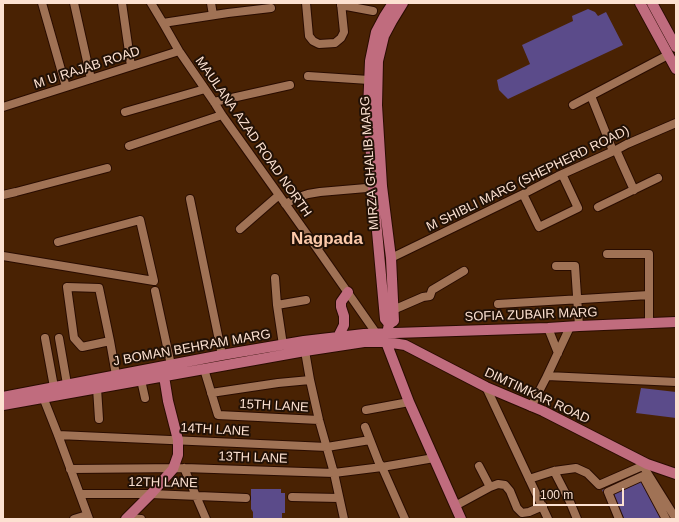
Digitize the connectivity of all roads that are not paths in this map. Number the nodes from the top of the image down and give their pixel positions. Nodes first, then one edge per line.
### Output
1 (42, 3) edge
2 (74, 3) edge
3 (122, 3) edge
4 (151, 3) edge
5 (211, 3) edge
6 (306, 3) edge
7 (393, 3) edge
8 (403, 3) edge
9 (652, 3) edge
10 (341, 4) edge
11 (640, 6) edge
12 (271, 8) dead end
13 (213, 15) junction
14 (383, 16) junction
15 (163, 22) junction
16 (676, 47) edge
17 (179, 51) junction
18 (668, 55) junction
19 (131, 66) junction
20 (676, 69) edge
21 (308, 76) dead end
22 (90, 79) junction
23 (369, 80) junction
24 (290, 85) dead end
25 (66, 87) junction
26 (205, 88) junction
27 (591, 96) junction
28 (214, 102) junction
29 (573, 105) dead end
30 (3, 107) edge
31 (125, 112) dead end
32 (222, 115) junction
33 (676, 123) edge
34 (129, 146) dead end
35 (615, 150) junction
36 (107, 168) dead end
37 (562, 174) junction
38 (658, 178) dead end
39 (377, 187) junction
40 (634, 190) junction
41 (522, 194) junction
42 (3, 195) edge
43 (279, 195) junction
44 (190, 199) dead end
45 (286, 204) junction
46 (598, 207) dead end
47 (240, 229) dead end
48 (330, 241) dead end
49 (58, 242) dead end
50 (316, 246) junction
51 (607, 254) dead end
52 (3, 256) edge
53 (390, 258) junction
54 (556, 266) dead end
55 (464, 271) dead end
56 (275, 278) dead end
57 (155, 292) dead end
58 (348, 292) junction
59 (649, 295) junction
60 (306, 300) dead end
61 (577, 300) junction
62 (498, 304) dead end
63 (277, 306) junction
64 (394, 310) junction
65 (676, 322) edge
66 (649, 324) junction
67 (574, 327) junction
68 (548, 328) junction
69 (383, 335) junction
70 (338, 337) junction
71 (45, 338) dead end
72 (59, 338) dead end
73 (110, 341) junction
74 (283, 345) junction
75 (305, 351) junction
76 (558, 353) junction
77 (222, 355) junction
78 (62, 356) junction
79 (49, 359) junction
80 (166, 369) junction
81 (204, 369) junction
82 (116, 375) junction
83 (547, 376) junction
84 (141, 380) junction
85 (310, 380) junction
86 (676, 382) edge
87 (67, 384) junction
88 (54, 387) junction
89 (486, 387) junction
90 (97, 388) junction
91 (211, 393) junction
92 (42, 394) junction
93 (3, 397) edge
94 (145, 398) dead end
95 (409, 402) junction
96 (3, 405) edge
97 (531, 406) junction
98 (366, 410) dead end
99 (99, 419) dead end
100 (319, 420) junction
101 (365, 427) dead end
102 (58, 435) junction
103 (178, 440) junction
104 (370, 440) junction
105 (327, 447) junction
106 (434, 458) junction
107 (645, 465) junction
108 (479, 466) dead end
109 (382, 467) junction
110 (184, 468) junction
111 (70, 469) junction
112 (173, 469) junction
113 (554, 471) junction
114 (334, 473) junction
115 (676, 474) edge
116 (529, 479) junction
117 (599, 484) junction
118 (490, 487) junction
119 (80, 494) junction
120 (151, 494) junction
121 (196, 496) junction
122 (246, 498) dead end
123 (292, 498) dead end
124 (339, 498) junction
125 (455, 506) junction
126 (543, 506) junction
127 (88, 517) edge
128 (74, 519) edge
129 (127, 519) edge
130 (141, 519) edge
131 (206, 519) edge
132 (344, 519) edge
133 (405, 519) edge
134 (461, 519) edge
135 (548, 519) edge
136 (577, 519) edge
137 (615, 519) edge
138 (619, 519) edge
139 (666, 519) edge
140 (676, 519) edge

1 - 25 street
2 - 22 street
3 - 19 street
4 - 15 street, MAULANA AZAD ROAD NORTH
5 - 13 street
6 - 10 street
7 - 14 main road, MIRZA GHALIB MARG
8 - 14 main road, MIRZA GHALIB MARG
9 - 16 main road
10 - 14 street
11 - 18 main road
12 - 13 street
13 - 15 street
14 - 23 main road, MIRZA GHALIB MARG
14 - 39 main road, MIRZA GHALIB MARG
15 - 17 street, MAULANA AZAD ROAD NORTH
17 - 19 street, M U RAJAB ROAD
17 - 26 street, MAULANA AZAD ROAD NORTH
18 - 20 main road
18 - 27 street
19 - 22 street, M U RAJAB ROAD
21 - 23 street
22 - 25 street, M U RAJAB ROAD
23 - 39 main road, MIRZA GHALIB MARG
24 - 28 street
25 - 30 street, M U RAJAB ROAD
26 - 28 street, MAULANA AZAD ROAD NORTH
26 - 31 street
27 - 29 street
27 - 35 street
28 - 32 street, MAULANA AZAD ROAD NORTH
32 - 34 street
32 - 43 street, MAULANA AZAD ROAD NORTH
33 - 35 street, M SHIBLI MARG (SHEPHERD ROAD)
35 - 37 street, M SHIBLI MARG (SHEPHERD ROAD)
35 - 40 street
36 - 42 street
37 - 41 street, M SHIBLI MARG (SHEPHERD ROAD)
37 - 41 street
38 - 40 street
39 - 45 street
39 - 53 main road, MIRZA GHALIB MARG
39 - 69 main road, MIRZA GHALIB MARG
40 - 46 street
41 - 53 street, M SHIBLI MARG (SHEPHERD ROAD)
43 - 45 street, MAULANA AZAD ROAD NORTH
43 - 47 street
44 - 77 street
45 - 50 street, MAULANA AZAD ROAD NORTH
48 - 50 street
49 - 52 street
50 - 58 street, MAULANA AZAD ROAD NORTH
51 - 59 street
53 - 64 main road, MIRZA GHALIB MARG
54 - 61 street
55 - 64 street
56 - 63 street
57 - 80 street
58 - 69 street, MAULANA AZAD ROAD NORTH
58 - 70 main road
59 - 61 street
59 - 66 street
60 - 63 street
61 - 62 street
61 - 67 street
63 - 74 street
64 - 69 main road, MIRZA GHALIB MARG
65 - 66 main road, SOFIA ZUBAIR MARG
66 - 67 main road, SOFIA ZUBAIR MARG
67 - 68 main road, SOFIA ZUBAIR MARG
67 - 76 street
68 - 69 main road, SOFIA ZUBAIR MARG
68 - 76 street
69 - 70 main road, J BOMAN BEHRAM MARG
69 - 75 main road, J BOMAN BEHRAM MARG
69 - 89 main road, DIMTIMKAR ROAD
69 - 95 main road
70 - 74 main road, J BOMAN BEHRAM MARG
71 - 79 street
72 - 78 street
73 - 73 street
73 - 82 street
74 - 77 main road, J BOMAN BEHRAM MARG
75 - 81 main road, J BOMAN BEHRAM MARG
75 - 85 street
76 - 83 street
77 - 80 main road, J BOMAN BEHRAM MARG
78 - 79 street
78 - 87 street
79 - 88 street
80 - 81 main road, J BOMAN BEHRAM MARG
80 - 82 main road, J BOMAN BEHRAM MARG
80 - 84 main road, J BOMAN BEHRAM MARG
80 - 103 main road
81 - 91 street
82 - 87 main road, J BOMAN BEHRAM MARG
83 - 86 street
83 - 97 street
84 - 90 main road, J BOMAN BEHRAM MARG
84 - 94 street
85 - 91 street
85 - 100 street
87 - 88 main road, J BOMAN BEHRAM MARG
88 - 92 main road, J BOMAN BEHRAM MARG
89 - 97 main road, DIMTIMKAR ROAD
89 - 116 street
90 - 92 main road, J BOMAN BEHRAM MARG
90 - 99 street
91 - 100 street, 15TH LANE
92 - 93 main road, J BOMAN BEHRAM MARG
92 - 96 main road, J BOMAN BEHRAM MARG
92 - 102 street
95 - 98 street
95 - 106 main road
97 - 107 main road, DIMTIMKAR ROAD
100 - 105 street
101 - 104 street
102 - 103 street, 14TH LANE
102 - 111 street
103 - 105 street, 14TH LANE
103 - 112 main road
104 - 105 street, 14TH LANE
104 - 109 street
105 - 114 street
106 - 109 street, 13TH LANE
106 - 125 main road
107 - 115 main road, DIMTIMKAR ROAD
107 - 117 street
107 - 140 street
108 - 118 street
109 - 114 street, 13TH LANE
109 - 133 street
110 - 112 street, 13TH LANE
110 - 114 street, 13TH LANE
110 - 121 street
111 - 112 street, 13TH LANE
111 - 119 street
112 - 120 main road
113 - 116 street
113 - 117 street
113 - 136 street
114 - 124 street
116 - 126 street
117 - 137 street
118 - 125 street
118 - 126 street
119 - 120 street, 12TH LANE
119 - 127 street
120 - 121 street, 12TH LANE
120 - 129 main road
121 - 122 street, 12TH LANE
121 - 131 street
123 - 124 street
124 - 132 street
125 - 134 main road
126 - 135 street
127 - 128 street
129 - 130 street
138 - 139 street

